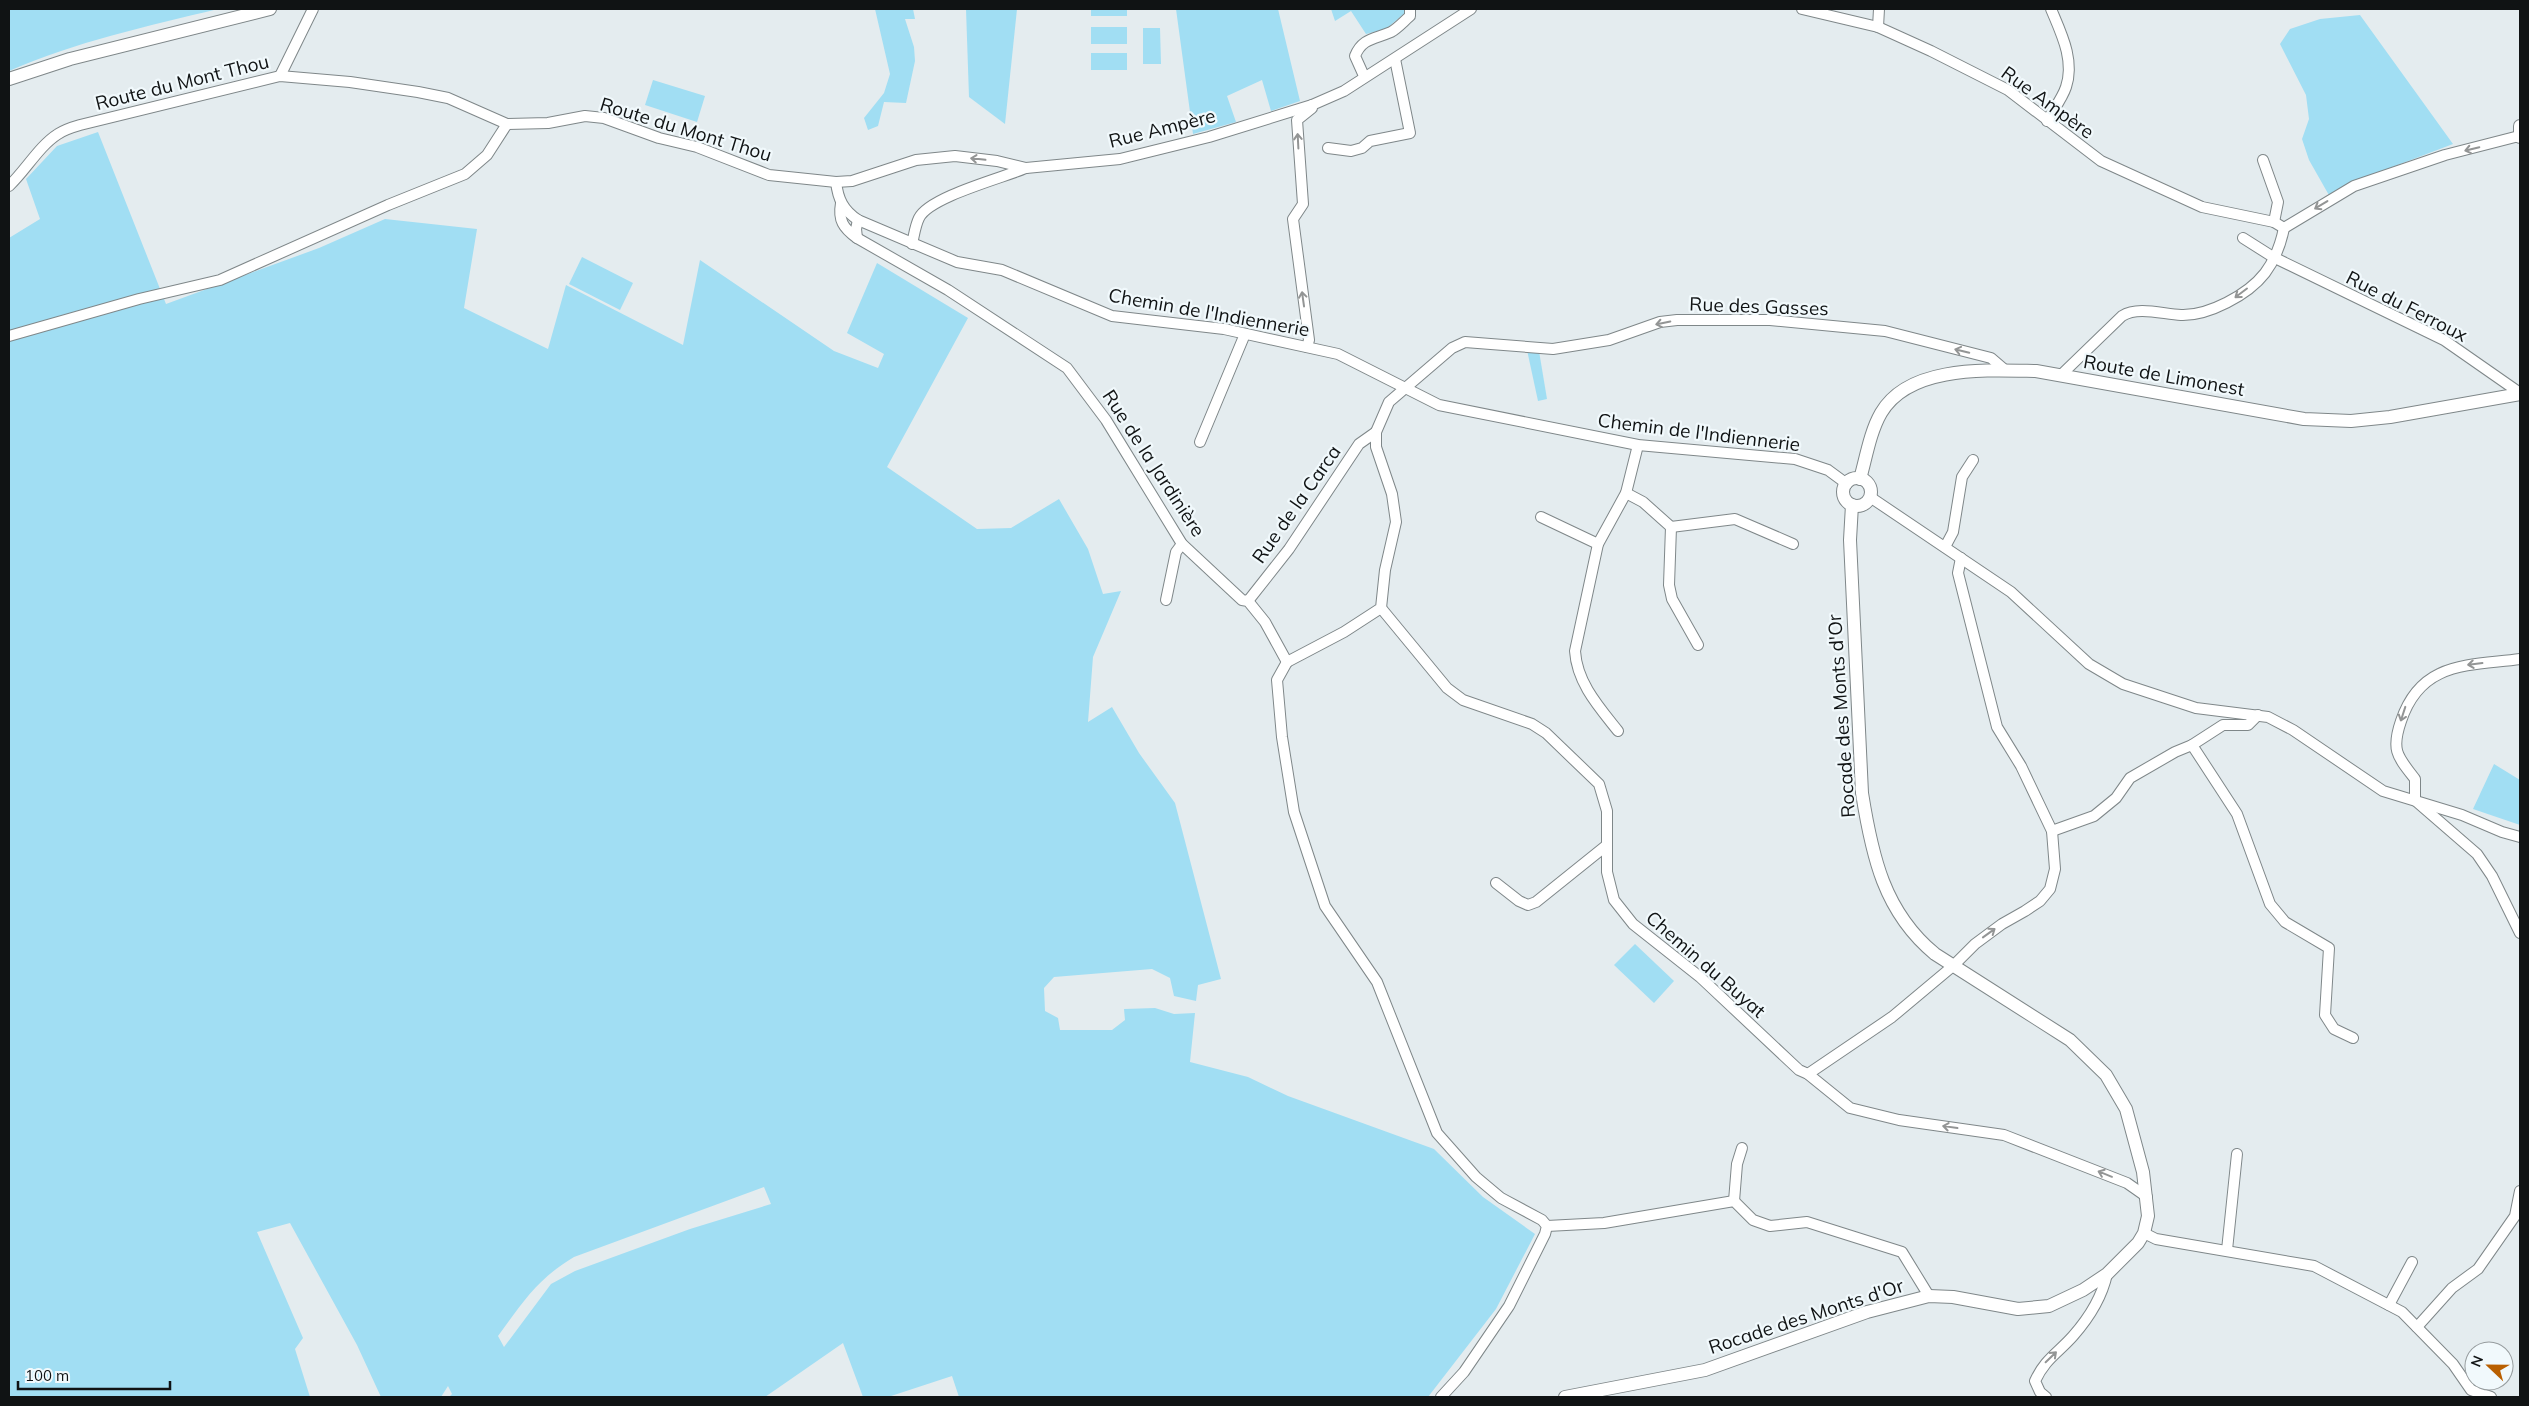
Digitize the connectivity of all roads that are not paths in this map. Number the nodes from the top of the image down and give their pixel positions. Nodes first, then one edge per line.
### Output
1 (270, 9) edge
2 (313, 9) edge
3 (1471, 9) edge
4 (1802, 9) edge
5 (1879, 9) edge
6 (2051, 9) edge
7 (1412, 11) edge
8 (1878, 27) junction
9 (1395, 59) junction
10 (280, 76) junction
11 (1364, 76) junction
12 (9, 79) edge
13 (1312, 105) junction
14 (2048, 121) junction
15 (507, 124) junction
16 (2520, 133) edge
17 (1328, 148) dead end
18 (2263, 160) dead end
19 (1026, 168) junction
20 (836, 182) junction
21 (9, 186) edge
22 (841, 203) junction
23 (858, 220) junction
24 (2274, 222) junction
25 (2284, 228) junction
26 (858, 238) junction
27 (2243, 238) dead end
28 (912, 244) junction
29 (2273, 258) junction
30 (1245, 334) junction
31 (9, 336) edge
32 (1307, 347) junction
33 (2005, 370) junction
34 (2061, 375) junction
35 (1403, 388) junction
36 (2520, 393) edge
37 (1376, 432) junction
38 (1200, 442) dead end
39 (1638, 445) junction
40 (1973, 460) dead end
41 (1860, 479) junction
42 (1847, 484) junction
43 (1626, 493) junction
44 (1870, 497) junction
45 (1852, 505) junction
46 (1541, 517) dead end
47 (1671, 527) junction
48 (1182, 544) junction
49 (1598, 544) junction
50 (1792, 544) dead end
51 (1945, 547) junction
52 (1961, 558) junction
53 (1166, 600) dead end
54 (1248, 601) junction
55 (1381, 608) junction
56 (1698, 645) dead end
57 (2520, 659) edge
58 (1287, 662) junction
59 (2258, 715) junction
60 (1618, 731) dead end
61 (2192, 745) junction
62 (2415, 800) junction
63 (2052, 830) junction
64 (2520, 837) edge
65 (1607, 845) junction
66 (1496, 883) dead end
67 (2520, 933) edge
68 (1952, 966) junction
69 (2353, 1038) dead end
70 (1808, 1074) junction
71 (1742, 1148) dead end
72 (2237, 1154) dead end
73 (2520, 1191) edge
74 (2147, 1197) junction
75 (1734, 1201) junction
76 (1547, 1226) junction
77 (2144, 1233) junction
78 (2227, 1250) junction
79 (2412, 1262) dead end
80 (2107, 1274) junction
81 (1929, 1296) junction
82 (2389, 1305) junction
83 (2417, 1327) junction
84 (2469, 1394) edge
85 (1441, 1397) edge
86 (1566, 1397) edge
87 (2046, 1397) edge
88 (2491, 1397) edge

1 - 12 street
2 - 10 street
3 - 9 street, Rue Ampère
4 - 8 street, Rue Ampère
5 - 8 street
6 - 14 street
7 - 11 street
8 - 14 street, Rue Ampère
9 - 11 street, Rue Ampère
9 - 17 street
10 - 15 street, Route du Mont Thou
10 - 21 street, Route du Mont Thou
11 - 13 street, Rue Ampère
13 - 19 street, Rue Ampère
32 -> 13 street
14 - 24 street, Rue Ampère
15 - 20 street, Route du Mont Thou
15 - 31 street
16 -> 25 street
18 - 24 street
19 -> 20 street, Rue Ampère
19 - 28 street
20 - 22 street
22 - 23 street
22 - 26 street, Rue de la Jardinière
23 - 26 street
23 - 28 street
24 - 25 street, Rue Ampère
25 - 29 street
26 - 48 street, Rue de la Jardinière
27 - 29 street, Rue du Ferroux
28 - 30 street, Chemin de l'Indiennerie
29 -> 34 street
29 - 36 street, Rue du Ferroux
30 - 32 street, Chemin de l'Indiennerie
30 - 38 street
32 - 35 street, Chemin de l'Indiennerie
33 - 34 street, Route de Limonest
33 -> 35 street, Rue des Gasses
33 - 41 street, Route de Limonest
34 - 36 street, Route de Limonest
35 - 37 street
35 - 39 street, Chemin de l'Indiennerie
37 - 54 street, Rue de la Carca
37 - 55 street
39 - 42 street, Chemin de l'Indiennerie
39 - 43 street
40 - 51 street
41 - 42 street
41 - 44 street
42 - 45 street
43 - 47 street
43 - 49 street
44 - 45 street
44 - 51 street
45 - 68 street, Rocade des Monts d'Or
46 - 49 street
47 - 50 street
47 - 56 street
48 - 53 street
48 - 54 street, Rue de la Jardinière
49 - 60 street
51 - 52 street
52 - 59 street
52 - 63 street
54 - 58 street, Rue de la Jardinière
55 - 58 street
55 - 65 street, Chemin du Buyat
57 -> 62 street
58 - 76 street
59 - 61 street
59 - 62 street
61 - 63 street
61 - 69 street
62 - 64 street
62 - 67 street
68 -> 63 street
65 - 66 street
65 - 70 street, Chemin du Buyat
68 - 70 street
68 - 74 street, Rocade des Monts d'Or
74 -> 70 street, Chemin du Buyat
71 - 75 street
72 - 78 street
73 - 83 street
74 - 77 street, Rocade des Monts d'Or
75 - 76 street
75 - 81 street
76 - 85 street
77 - 78 street
77 - 80 street, Rocade des Monts d'Or
78 - 82 street
79 - 82 street
80 - 81 street, Rocade des Monts d'Or
87 -> 80 street
81 - 86 street, Rocade des Monts d'Or
82 - 83 street
83 - 84 street
84 - 88 street

